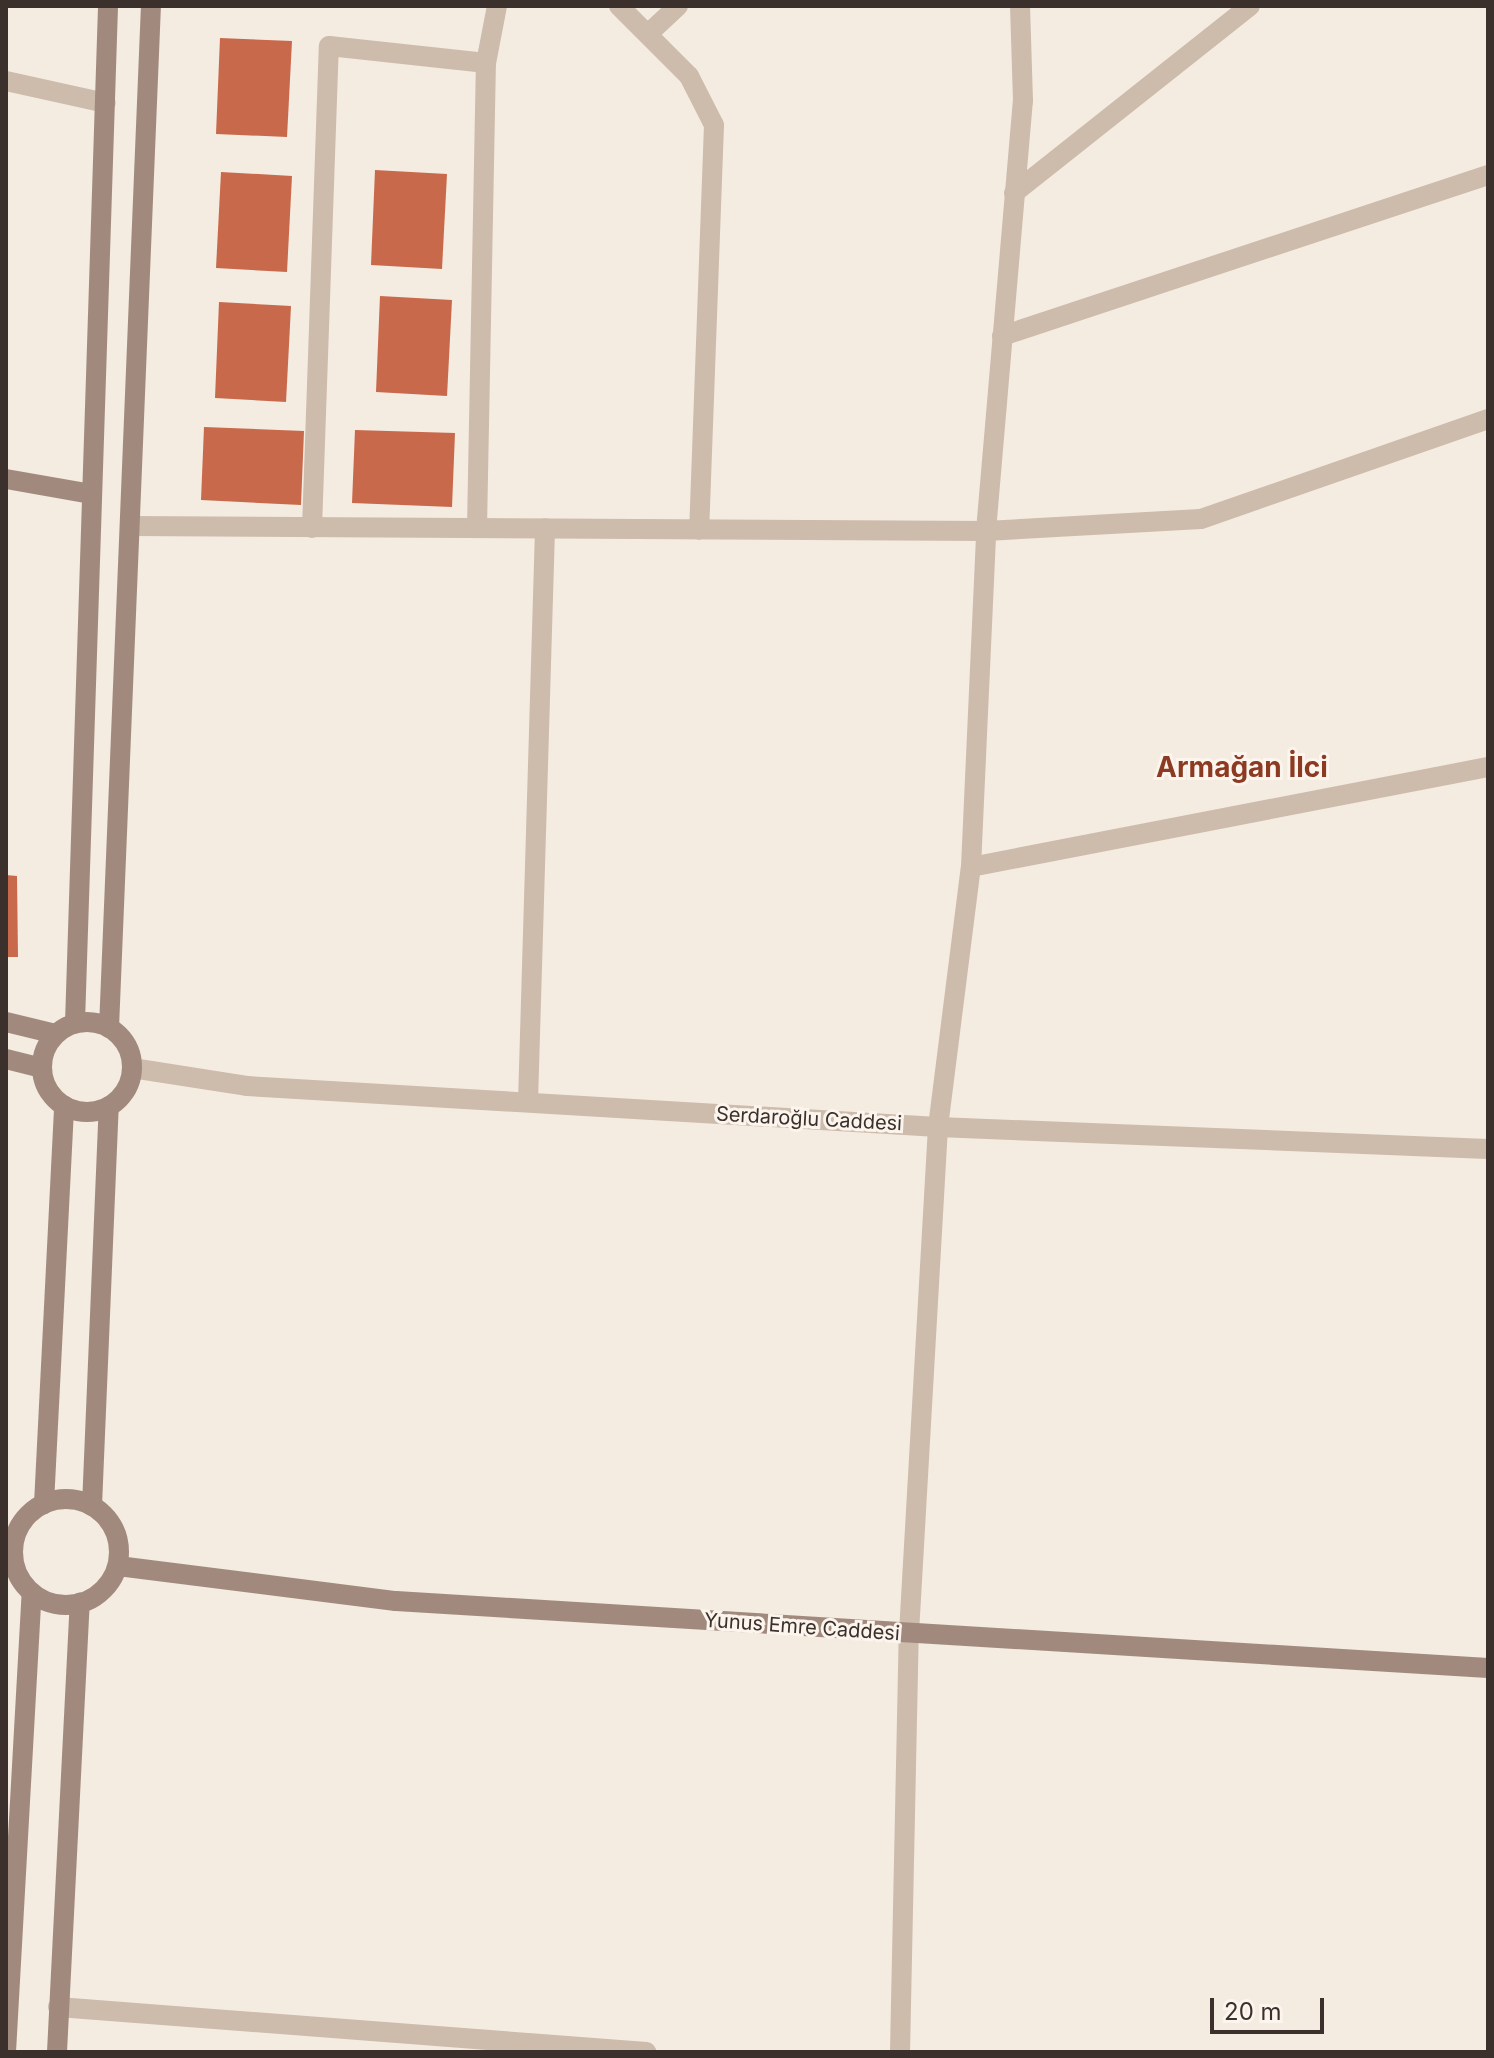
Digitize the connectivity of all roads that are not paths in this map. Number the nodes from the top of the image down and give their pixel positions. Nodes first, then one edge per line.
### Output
1 (108, 6) edge
2 (151, 6) edge
3 (497, 6) edge
4 (619, 6) edge
5 (678, 6) edge
6 (1020, 6) edge
7 (1250, 6) edge
8 (648, 34) junction
9 (486, 63) junction
10 (6, 81) edge
11 (106, 103) junction
12 (1488, 175) edge
13 (1014, 193) junction
14 (1002, 336) junction
15 (1488, 419) edge
16 (6, 479) edge
17 (91, 494) junction
18 (130, 526) junction
19 (312, 528) junction
20 (477, 528) junction
21 (545, 528) junction
22 (699, 530) junction
23 (986, 531) junction
24 (1488, 767) edge
25 (971, 867) junction
26 (6, 1022) edge
27 (75, 1023) junction
28 (109, 1028) junction
29 (56, 1034) junction
30 (6, 1059) edge
31 (41, 1068) junction
32 (132, 1068) junction
33 (528, 1102) junction
34 (64, 1106) junction
35 (109, 1106) junction
36 (938, 1127) junction
37 (1488, 1149) edge
38 (44, 1504) junction
39 (92, 1506) junction
40 (10, 1553) edge
41 (118, 1566) junction
42 (32, 1593) junction
43 (80, 1603) junction
44 (909, 1633) junction
45 (1488, 1668) edge
46 (58, 2007) junction
47 (6, 2052) edge
48 (57, 2052) edge
49 (646, 2052) edge
50 (900, 2052) edge

1 - 11 main road
2 - 18 main road
3 - 9 street
4 - 8 street
5 - 8 street
6 - 13 street
7 - 13 street
8 - 22 street
9 - 19 street
9 - 20 street
10 - 11 street
11 - 17 main road
12 - 14 street
13 - 14 street
14 - 23 street
15 - 23 street
16 - 17 main road
17 - 27 main road
18 - 19 street
18 - 28 main road
19 - 20 street
20 - 21 street
21 - 22 street
21 - 33 street
22 - 23 street
23 - 25 street
24 - 25 street
25 - 36 street
26 - 29 main road
27 - 28 main road
27 - 29 main road
28 - 32 main road
29 - 31 main road
30 - 31 main road
31 - 34 main road
32 - 33 street, Serdaroğlu Caddesi
32 - 35 main road
33 - 36 street, Serdaroğlu Caddesi
34 - 35 main road
34 - 38 main road
35 - 39 main road
36 - 37 street, Serdaroğlu Caddesi
36 - 44 street
38 - 39 main road
38 - 40 main road
39 - 41 main road
40 - 42 main road
41 - 43 main road
41 - 44 main road, Yunus Emre Caddesi
42 - 43 main road
42 - 47 main road
43 - 46 main road
44 - 45 main road, Yunus Emre Caddesi
44 - 50 street
46 - 48 main road
46 - 49 street

